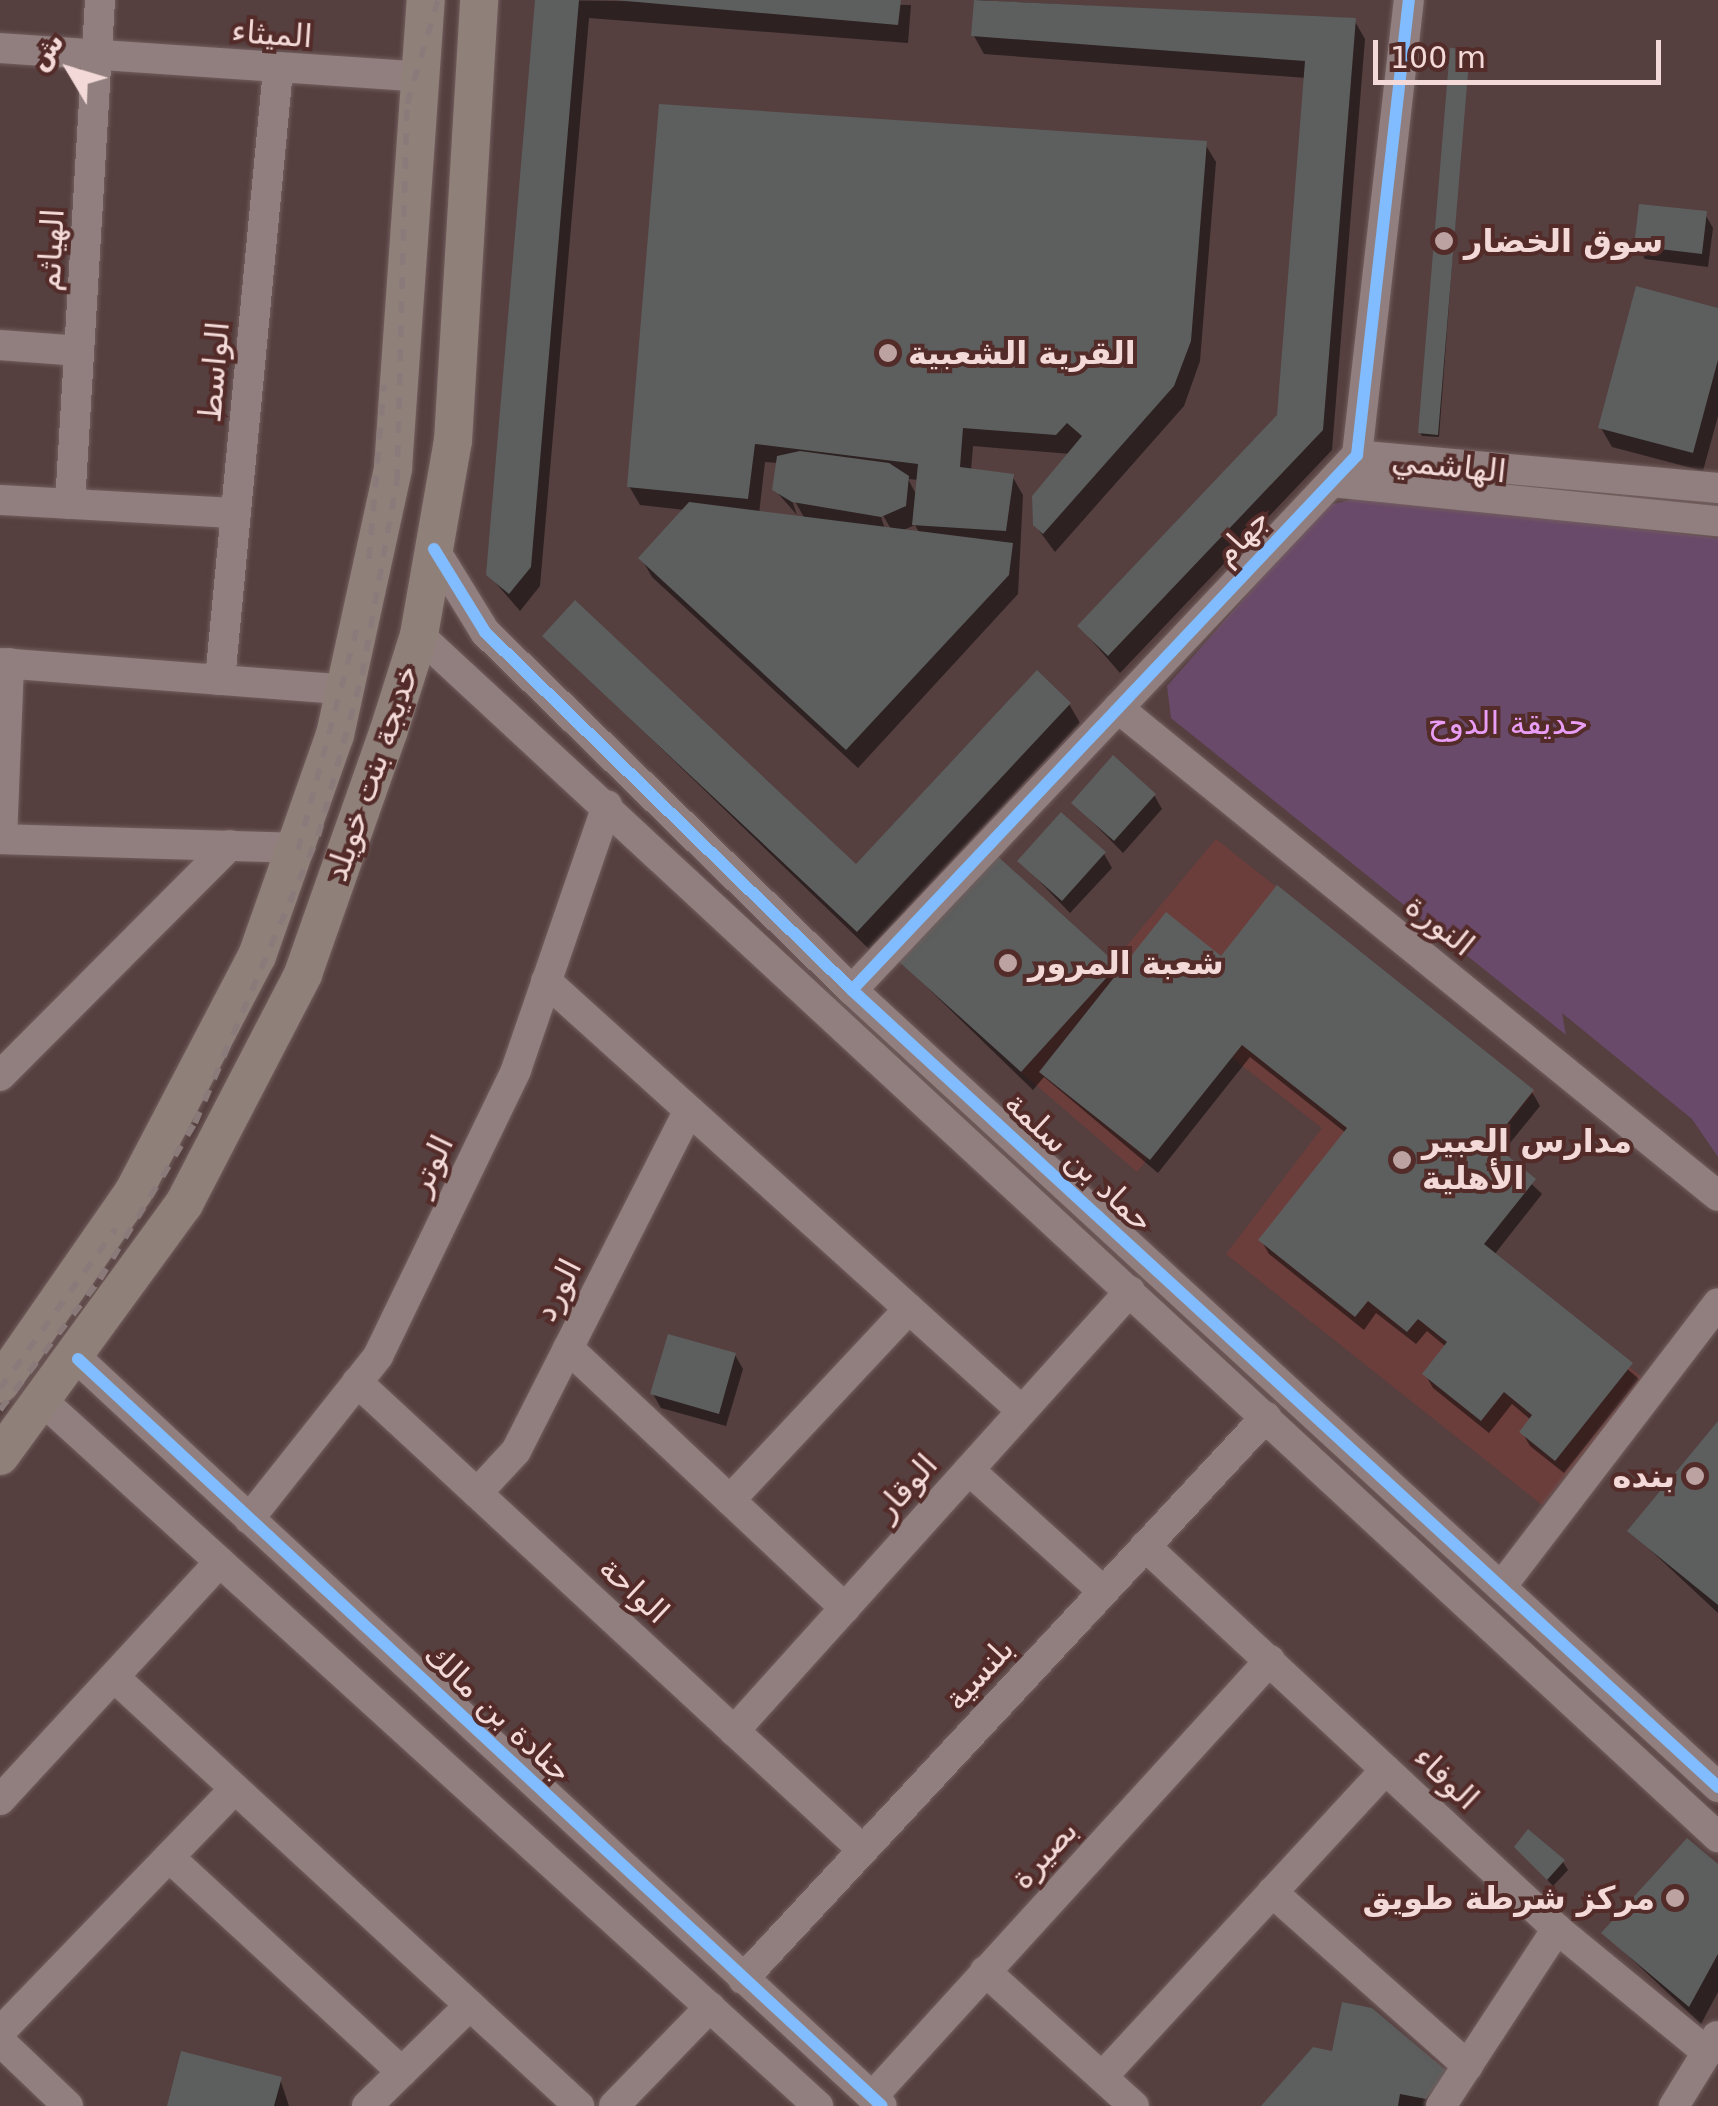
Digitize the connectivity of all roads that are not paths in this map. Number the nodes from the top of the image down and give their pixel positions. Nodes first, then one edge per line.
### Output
1 (100, 0) edge
2 (426, 0) edge
3 (479, 0) edge
4 (1409, 0) edge
5 (0, 48) edge
6 (98, 55) junction
7 (278, 70) junction
8 (420, 77) junction
9 (0, 345) edge
10 (80, 351) junction
11 (1357, 455) junction
12 (1718, 488) edge
13 (0, 500) edge
14 (70, 504) junction
15 (236, 513) junction
16 (1718, 522) edge
17 (434, 549) junction
18 (419, 634) junction
19 (4, 663) edge
20 (220, 680) junction
21 (347, 690) junction
22 (1118, 708) junction
23 (607, 805) junction
24 (3, 842) edge
25 (230, 846) junction
26 (295, 848) junction
27 (546, 981) junction
28 (852, 990) junction
29 (0, 1076) edge
30 (689, 1110) junction
31 (1718, 1196) edge
32 (1130, 1291) junction
33 (1718, 1302) edge
34 (909, 1309) junction
35 (568, 1348) junction
36 (78, 1359) junction
37 (7, 1360) edge
38 (357, 1382) junction
39 (45, 1404) junction
40 (1022, 1411) junction
41 (1266, 1417) junction
42 (0, 1456) edge
43 (969, 1470) junction
44 (477, 1494) junction
45 (730, 1500) junction
46 (250, 1519) junction
47 (1145, 1546) junction
48 (220, 1562) junction
49 (1500, 1587) junction
50 (1104, 1591) junction
51 (845, 1608) junction
52 (1270, 1660) junction
53 (114, 1677) junction
54 (734, 1731) junction
55 (1385, 1770) junction
56 (235, 1788) junction
57 (1718, 1788) edge
58 (0, 1800) edge
59 (1718, 1837) edge
60 (863, 1850) junction
61 (168, 1857) junction
62 (1272, 1892) junction
63 (1556, 1929) junction
64 (984, 1971) junction
65 (743, 1979) junction
66 (470, 2005) junction
67 (710, 2006) junction
68 (0, 2032) edge
69 (0, 2042) edge
70 (1713, 2044) edge
71 (1468, 2066) junction
72 (402, 2072) junction
73 (1102, 2076) junction
74 (877, 2101) edge
75 (68, 2106) edge
76 (367, 2106) edge
77 (580, 2106) edge
78 (614, 2106) edge
79 (818, 2106) edge
80 (1134, 2106) edge
81 (1441, 2106) edge
82 (1674, 2106) edge

1 - 6 street, الهياثم
2 - 8 main road, خديجة بنت خويلد
3 - 17 main road, خديجة بنت خويلد
4 - 11 street
5 - 6 street, الميثاء
6 - 7 street, الميثاء
6 - 10 street, الهياثم
7 - 8 street, الميثاء
7 - 15 street, الواسط
8 - 21 main road, خديجة بنت خويلد
9 - 10 street
10 - 14 street, الهياثم
11 - 12 street, الهاشمي
11 - 16 street, الهاشمي
11 - 22 street, جهام
13 - 14 street
14 - 15 street
15 - 20 street, الواسط
17 - 18 main road, خديجة بنت خويلد
17 - 28 street, حماد بن سلمة
18 - 23 street, حماد بن سلمة
18 - 36 main road, خديجة بنت خويلد
19 - 20 street
19 - 24 street
20 - 21 street
21 - 26 main road, خديجة بنت خويلد
22 - 28 street, جهام
22 - 31 street, النورة
23 - 27 street, الوتر
23 - 32 street, حماد بن سلمة
24 - 25 street
25 - 26 street
25 - 29 street
26 - 37 main road, خديجة بنت خويلد
27 - 30 street
27 - 38 street, الوتر
28 - 49 street, حماد بن سلمة
30 - 34 street
30 - 35 street, الورد
32 - 40 street, الوقار
32 - 41 street, حماد بن سلمة
33 - 49 street
34 - 40 street
34 - 45 street
35 - 44 street, الورد
35 - 45 street
36 - 39 main road, خديجة بنت خويلد
36 - 46 street, جنادة بن مالك
38 - 44 street, الواحة
38 - 46 street, الوتر
39 - 42 main road, خديجة بنت خويلد
39 - 48 street
40 - 43 street, الوقار
41 - 47 street, بلنسية
41 - 59 street, حماد بن سلمة
43 - 50 street
43 - 51 street, الوقار
44 - 54 street, الواحة
45 - 51 street
46 - 65 street, جنادة بن مالك
47 - 50 street, بلنسية
47 - 52 street, الوفاء
48 - 53 street
48 - 67 street
49 - 57 street, حماد بن سلمة
50 - 60 street, بلنسية
51 - 54 street, الوقار
52 - 55 street, الوفاء
52 - 64 street, بصيرة
53 - 56 street
53 - 58 street
54 - 60 street, الواحة
55 - 62 street
55 - 63 street, الوفاء
56 - 61 street
56 - 66 street
60 - 65 street, بلنسية
61 - 68 street
61 - 72 street
62 - 71 street
62 - 73 street
63 - 70 street, الوفاء
63 - 71 street
64 - 73 street
64 - 74 street, بصيرة
65 - 74 street, جنادة بن مالك
66 - 72 street
66 - 77 street
67 - 78 street
67 - 79 street
69 - 75 street
70 - 82 street
71 - 81 street
72 - 76 street
73 - 80 street

